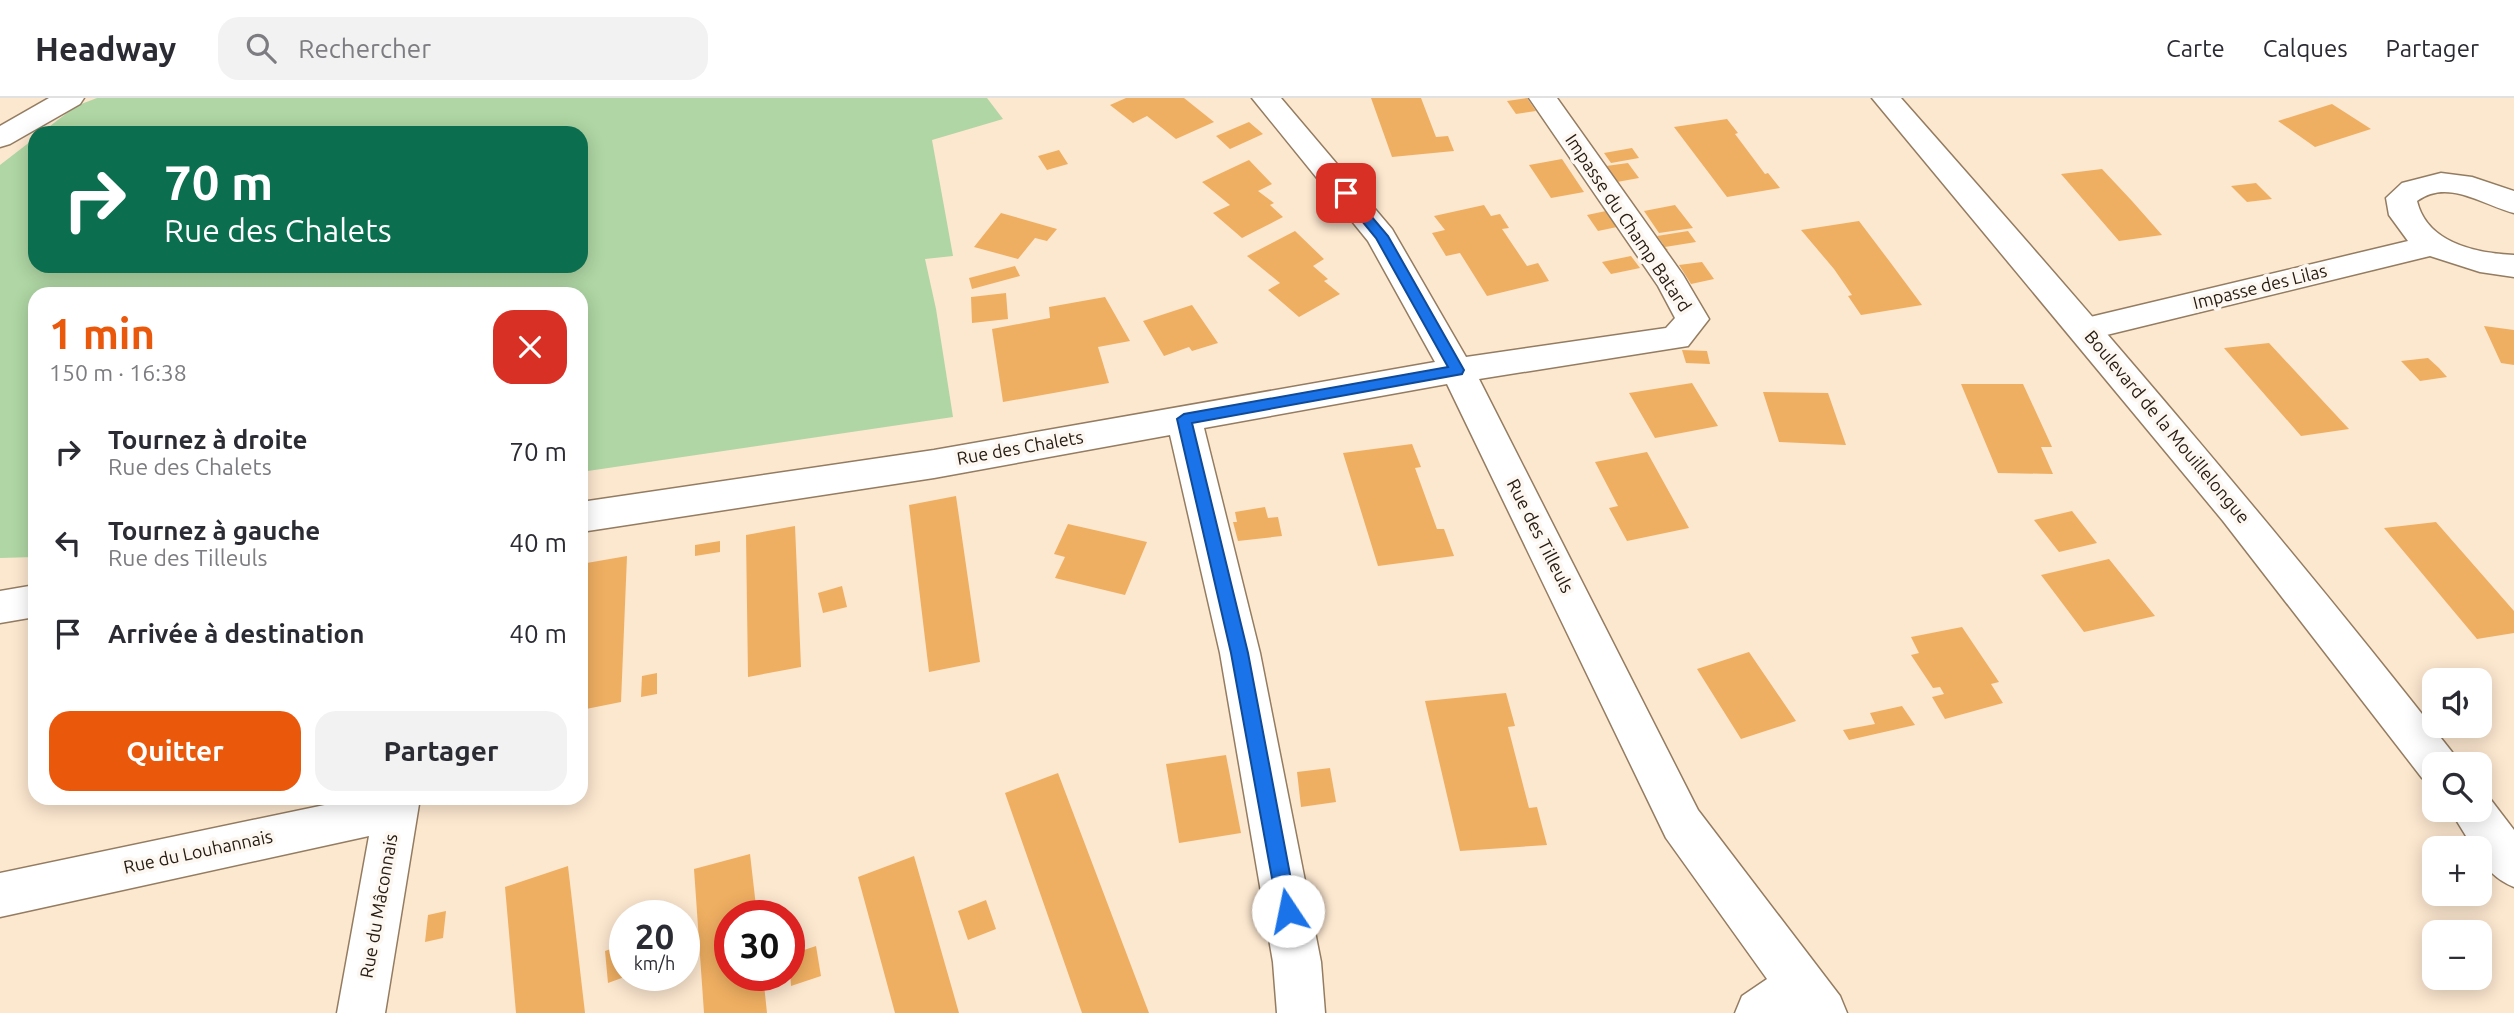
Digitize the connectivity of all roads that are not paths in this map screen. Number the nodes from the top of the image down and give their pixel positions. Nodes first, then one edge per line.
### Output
1 (70, 98) edge
2 (1266, 98) edge
3 (1543, 98) edge
4 (1886, 98) edge
5 (0, 138) edge
6 (2514, 203) edge
7 (2435, 245) junction
8 (2514, 267) edge
9 (2086, 329) junction
10 (1457, 370) junction
11 (1184, 419) junction
12 (588, 516) edge
13 (28, 602) edge
14 (0, 607) edge
15 (2427, 752) edge
16 (393, 805) edge
17 (397, 805) edge
18 (2481, 822) edge
19 (2514, 866) edge
20 (0, 895) edge
21 (1811, 999) edge
22 (361, 1013) edge
23 (1301, 1013) edge
24 (1759, 1013) edge

1 - 5 street
2 - 10 street, Rue des Tilleuls
3 - 10 street, Impasse du Champ Batard
4 - 9 street, Boulevard de la Mouillelongue
6 - 7 street
7 - 8 street
7 - 9 street, Impasse des Lilas
9 - 15 street, Boulevard de la Mouillelongue
10 - 11 street, Rue des Chalets
10 - 21 street, Rue des Tilleuls
11 - 12 street, Rue des Chalets
11 - 23 street
13 - 14 street
16 - 20 street, Rue du Louhannais
17 - 22 street, Rue du Mâconnais
18 - 19 street
21 - 24 street, Rue des Tilleuls

